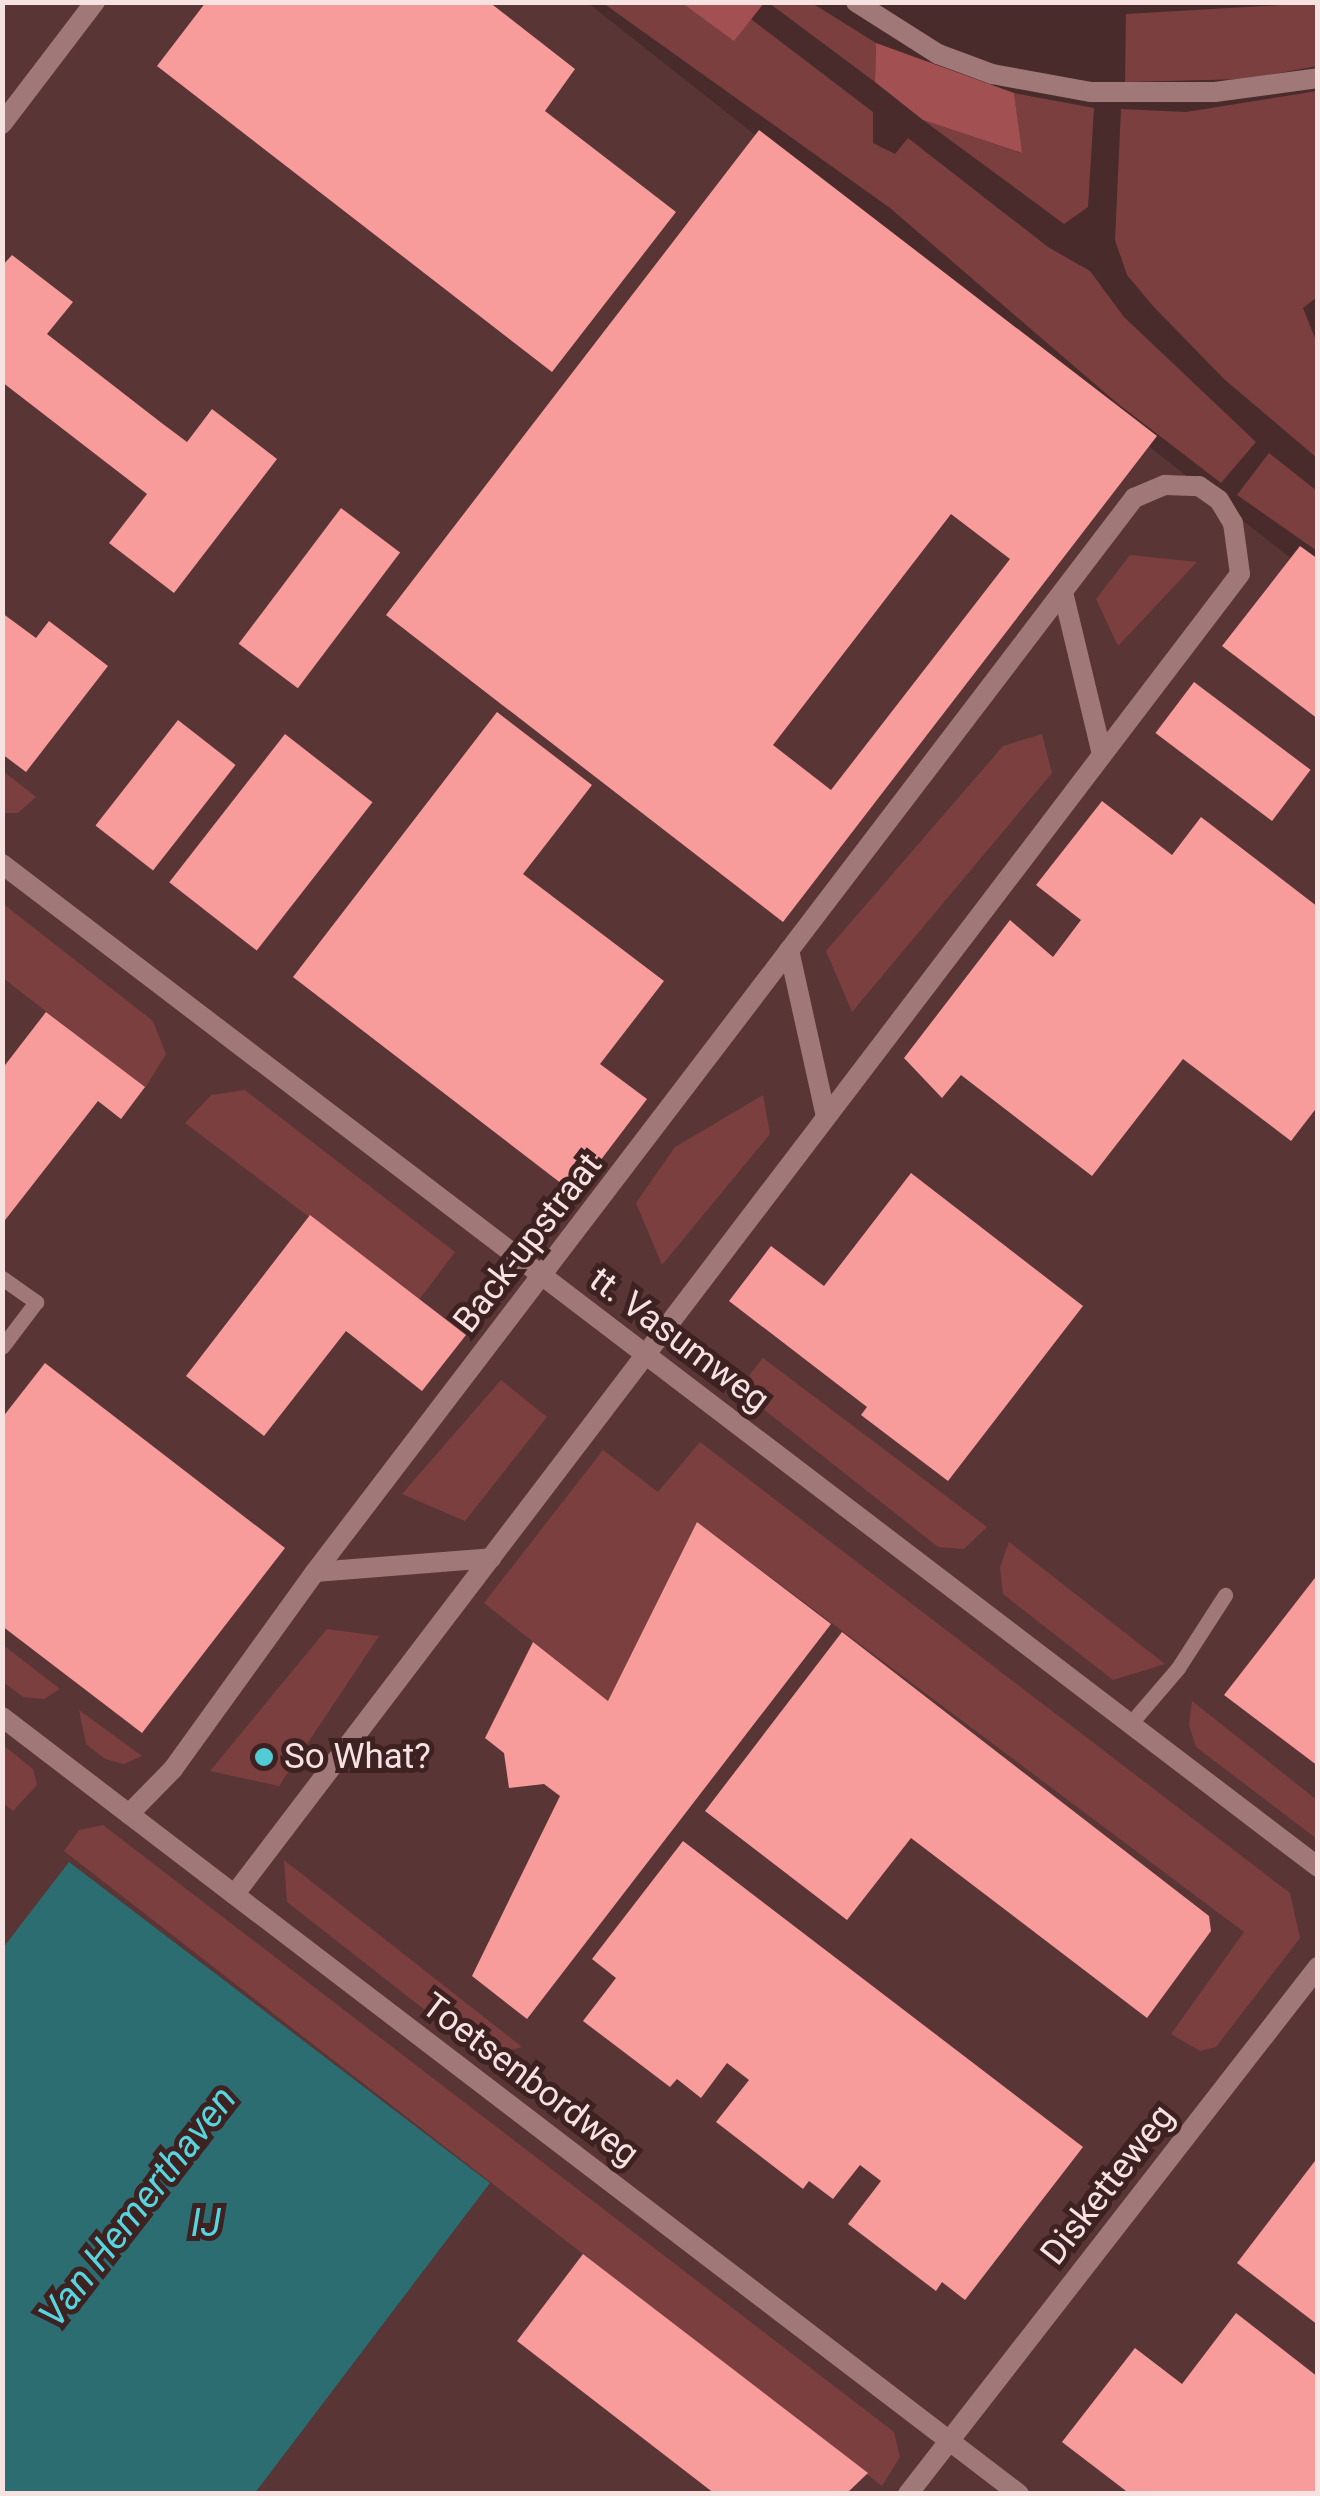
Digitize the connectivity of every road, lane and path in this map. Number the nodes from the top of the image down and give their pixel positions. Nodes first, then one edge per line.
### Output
1 (95, 2) edge
2 (856, 2) edge
3 (1318, 78) edge
4 (2, 124) edge
5 (1063, 592) junction
6 (1102, 754) junction
7 (2, 864) edge
8 (789, 950) junction
9 (826, 1117) junction
10 (2, 1278) edge
11 (542, 1278) junction
12 (2, 1347) edge
13 (645, 1354) junction
14 (491, 1558) junction
15 (315, 1572) junction
16 (1225, 1595) dead end
17 (2, 1717) edge
18 (1130, 1724) junction
19 (129, 1814) junction
20 (1318, 1866) edge
21 (234, 1896) junction
22 (1318, 1968) edge
23 (951, 2442) junction
24 (908, 2494) edge
25 (1019, 2494) edge

1 - 4 street
2 - 3 street
5 - 6 street
5 - 6 street, Back-upstraat
5 - 8 street, Back-upstraat
6 - 9 street, Back-upstraat
7 - 11 street, tt. Vasumweg
8 - 9 street
8 - 11 street, Back-upstraat
9 - 13 street, Back-upstraat
10 - 12 lane
11 - 13 street, tt. Vasumweg
11 - 15 street, Back-upstraat
13 - 14 street, Back-upstraat
13 - 18 street, tt. Vasumweg
14 - 15 street
14 - 21 street, Back-upstraat
15 - 19 street, Back-upstraat
16 - 18 lane
17 - 19 street, Toetsenbordweg
18 - 20 street, tt. Vasumweg
19 - 21 street, Toetsenbordweg
21 - 23 street, Toetsenbordweg
22 - 23 street, Disketteweg
23 - 24 street, Disketteweg
23 - 25 street, Toetsenbordweg

